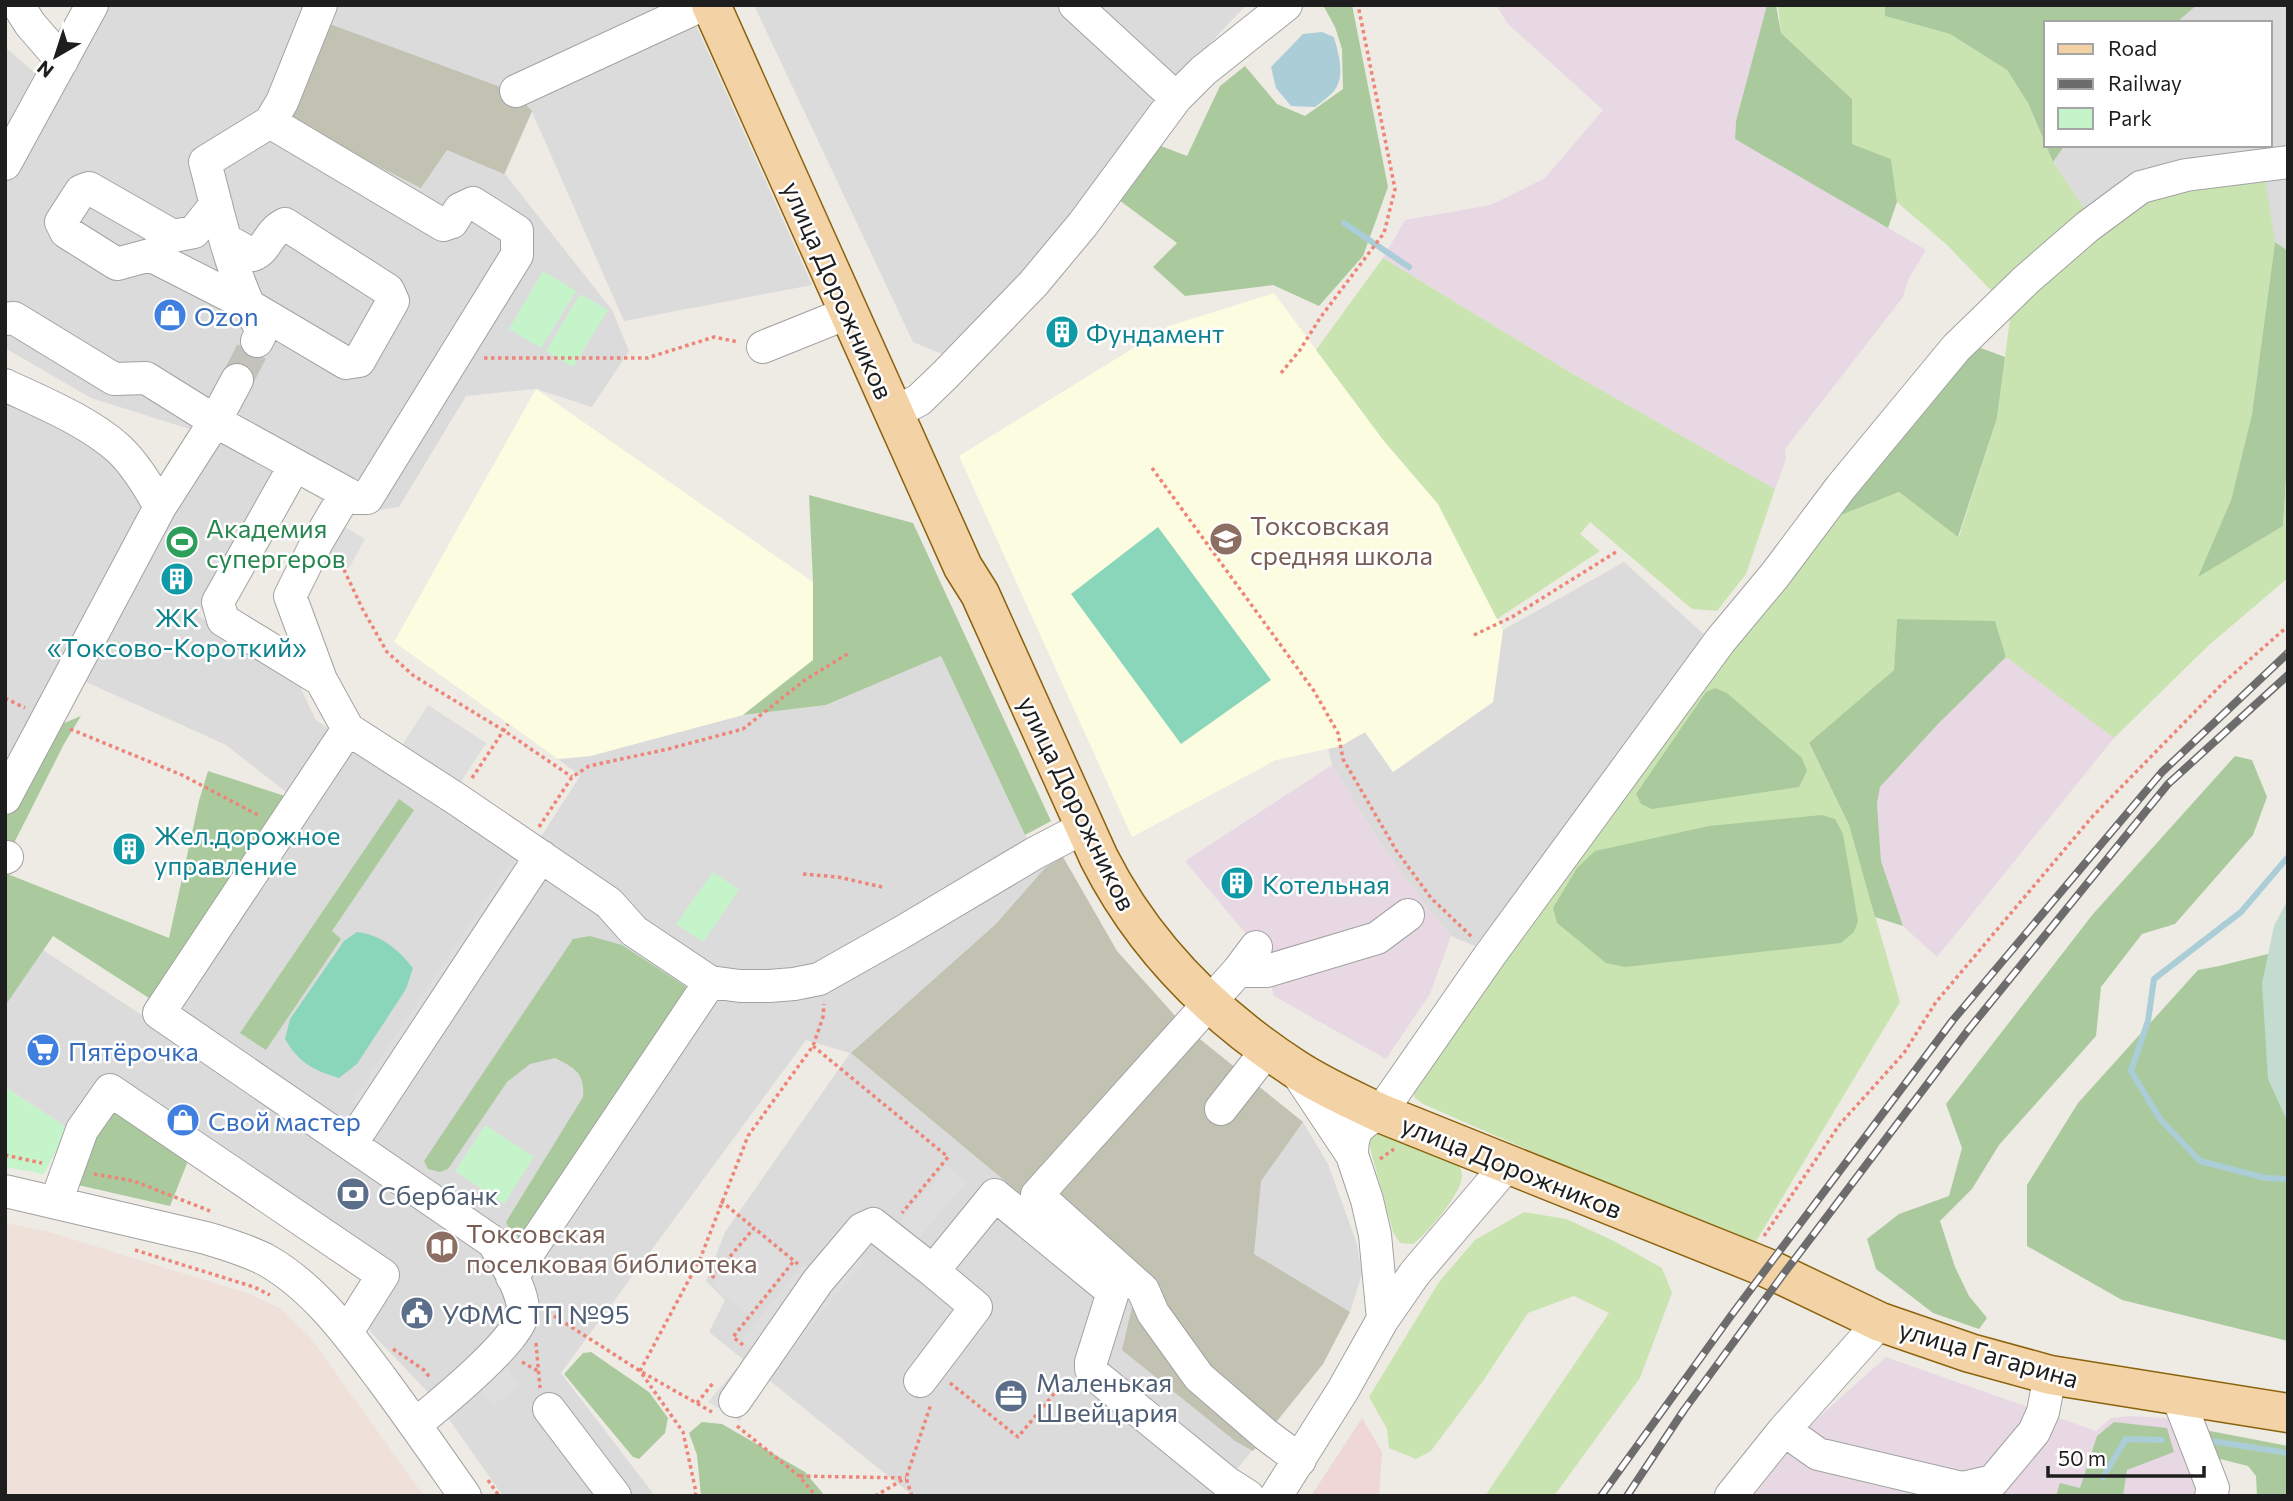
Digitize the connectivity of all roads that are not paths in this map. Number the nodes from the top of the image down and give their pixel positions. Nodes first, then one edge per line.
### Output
1 (18, 5) edge
2 (92, 5) edge
3 (321, 5) edge
4 (702, 5) edge
5 (711, 5) edge
6 (1286, 5) edge
7 (1079, 7) edge
8 (62, 61) junction
9 (516, 92) dead end
10 (1176, 98) junction
11 (270, 122) junction
12 (2288, 162) edge
13 (5, 164) edge
14 (216, 204) junction
15 (226, 240) junction
16 (248, 305) junction
17 (850, 312) junction
18 (5, 319) edge
19 (257, 341) tunnel mouth
20 (763, 347) road end
21 (236, 380) tunnel mouth
22 (5, 385) edge
23 (894, 413) junction
24 (215, 421) junction
25 (295, 465) junction
26 (346, 493) junction
27 (160, 507) junction
28 (321, 680) junction
29 (348, 729) junction
30 (5, 798) edge
31 (1085, 827) junction
32 (534, 851) junction
33 (1408, 915) dead end
34 (710, 982) junction
35 (1209, 1002) junction
36 (1281, 1058) junction
37 (1221, 1109) dead end
38 (1380, 1113) junction
39 (351, 1144) junction
40 (1352, 1155) junction
41 (1508, 1164) junction
42 (5, 1191) edge
43 (55, 1202) junction
44 (933, 1271) junction
45 (1782, 1276) joint
46 (512, 1277) junction
47 (1383, 1319) junction
48 (1880, 1322) junction
49 (346, 1332) junction
50 (2050, 1375) junction
51 (931, 1387) road end
52 (2177, 1395) junction
53 (726, 1404) road end
54 (549, 1409) road end
55 (2288, 1413) edge
56 (416, 1424) junction
57 (1784, 1430) junction
58 (1300, 1460) junction
59 (465, 1496) edge
60 (615, 1496) edge
61 (1248, 1496) edge
62 (1276, 1496) edge
63 (1731, 1496) edge
64 (2211, 1496) edge

1 - 8 street
2 - 8 street
3 - 11 street
4 - 9 street
5 - 17 main road, улица Дорожников
6 - 10 street
7 - 10 street
8 - 13 street
10 - 23 street
11 - 14 street
11 - 26 street
12 - 38 street
14 - 15 street
14 - 16 street
15 - 16 street
15 - 16 street
16 - 19 street
17 - 20 street
17 - 23 main road, улица Дорожников
18 - 24 street
21 - 24 street
22 - 27 street
23 - 31 main road, улица Дорожников
24 - 25 street
24 - 27 street
25 - 26 street
25 - 28 street
26 - 28 street
27 - 30 street
28 - 29 street
29 - 32 street
29 - 39 street
31 - 34 street
31 - 35 main road, улица Дорожников
32 - 34 street
32 - 39 street
33 - 35 street
34 - 46 street
35 - 36 main road, улица Дорожников
35 - 58 street
36 - 37 street
36 - 38 main road, улица Дорожников
36 - 40 street
38 - 40 street
38 - 41 main road, улица Дорожников
39 - 46 street
40 - 47 street
41 - 45 main road, улица Дорожников
41 - 47 street
42 - 43 street
43 - 49 street
43 - 49 street
44 - 51 street
44 - 53 street
44 - 61 street
45 - 48 main road, улица Гагарина
46 - 56 street
47 - 58 street
48 - 50 main road, улица Гагарина
48 - 57 street
49 - 56 street
50 - 52 main road, улица Гагарина
50 - 57 street
52 - 55 main road, улица Гагарина
52 - 64 street
54 - 60 street
56 - 59 street
57 - 63 street
58 - 62 street

